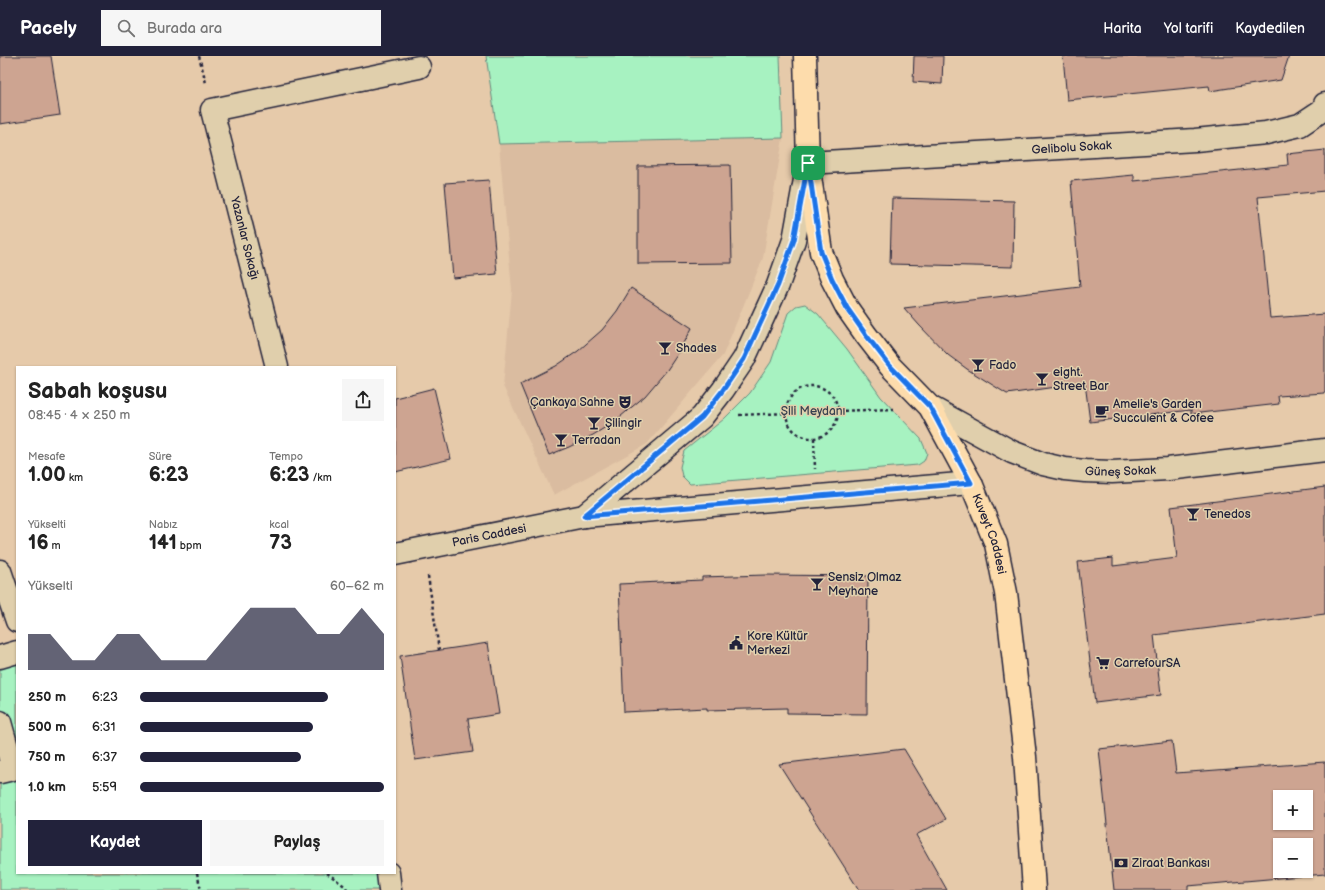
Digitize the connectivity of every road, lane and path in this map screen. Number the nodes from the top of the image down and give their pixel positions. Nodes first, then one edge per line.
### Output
1 (805, 56) edge
2 (419, 67) dead end
3 (1325, 104) edge
4 (808, 163) junction
5 (277, 366) edge
6 (930, 407) junction
7 (838, 411) junction
8 (786, 413) junction
9 (702, 417) junction
10 (1325, 450) edge
11 (971, 483) junction
12 (584, 516) junction
13 (424, 548) junction
14 (396, 554) edge
15 (0, 570) edge
16 (16, 618) edge
17 (439, 650) dead end
18 (16, 652) edge
19 (0, 657) edge
20 (0, 722) edge
21 (11, 741) edge
22 (0, 772) edge
23 (197, 874) edge
24 (328, 874) edge
25 (388, 874) edge
26 (201, 890) edge
27 (347, 890) edge
28 (390, 890) edge
29 (1034, 890) edge

1 - 4 main road, Kuveyt Caddesi
2 - 5 street, Yazanlar Sokağı
3 - 4 street, Gelibolu Sokak
4 - 6 main road, Kuveyt Caddesi
4 - 9 street, Paris Caddesi
6 - 7 path
6 - 10 street, Güneş Sokak
6 - 11 main road, Kuveyt Caddesi
7 - 8 path
7 - 8 path
8 - 9 path
9 - 12 street, Paris Caddesi
11 - 12 street, Paris Caddesi
11 - 29 main road, Kuveyt Caddesi
12 - 13 street, Paris Caddesi
13 - 14 street, Paris Caddesi
13 - 17 path
15 - 16 street
18 - 19 street
20 - 21 street
21 - 22 street
23 - 26 path
24 - 27 path
25 - 28 street

